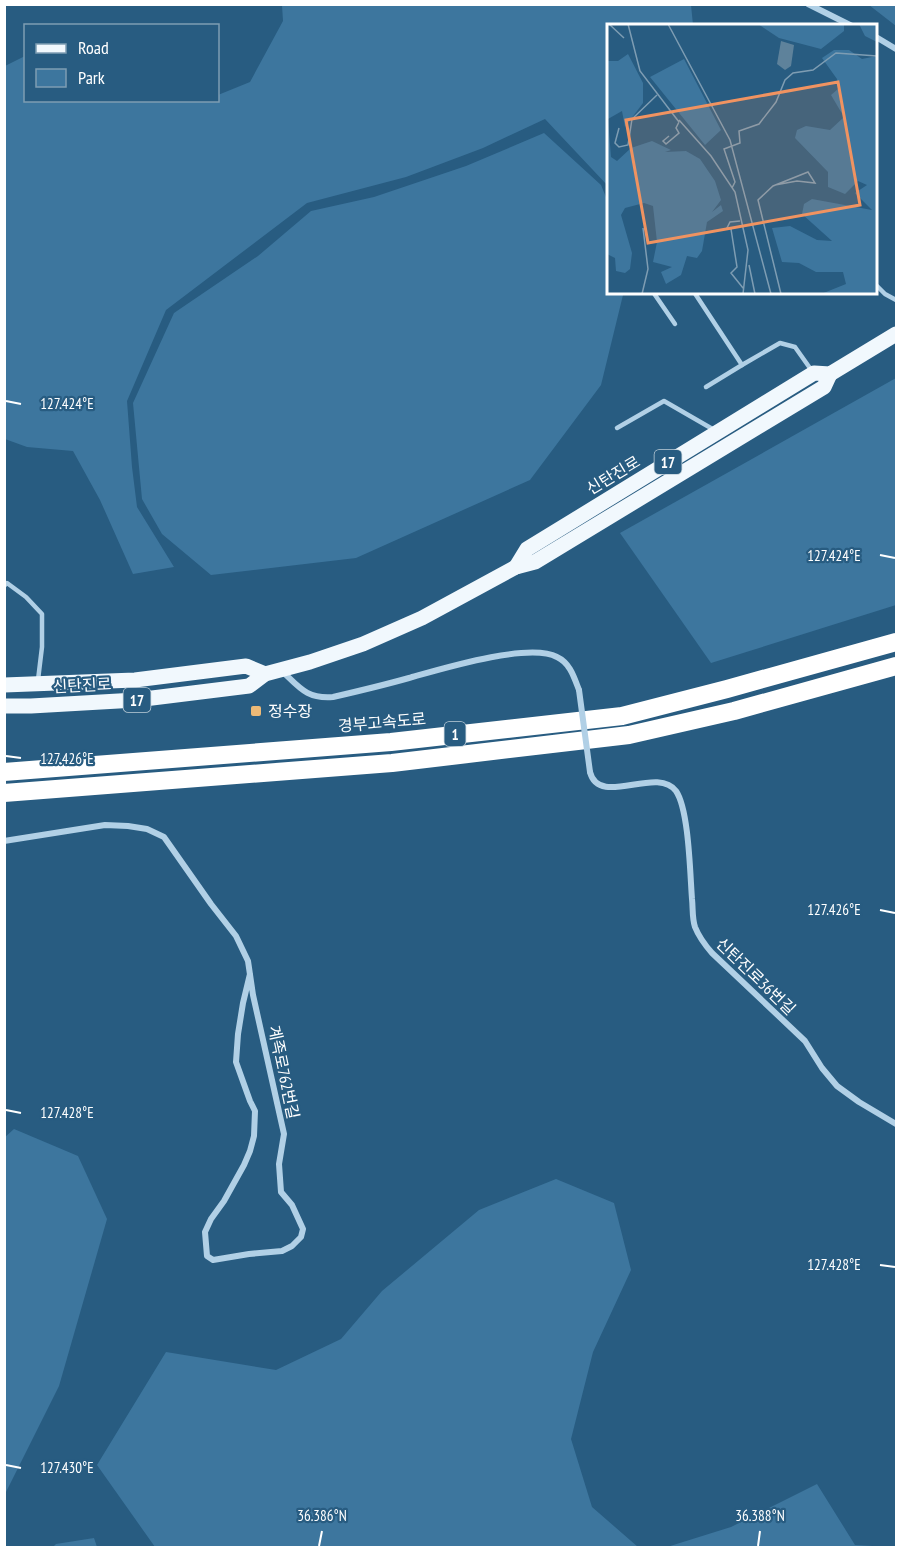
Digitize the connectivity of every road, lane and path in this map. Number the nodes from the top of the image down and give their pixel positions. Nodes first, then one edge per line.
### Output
1 (808, 4) edge
2 (848, 24) edge
3 (877, 38) edge
4 (897, 49) edge
5 (877, 286) edge
6 (654, 294) edge
7 (695, 294) edge
8 (897, 300) edge
9 (675, 324) dead end
10 (897, 333) edge
11 (742, 365) junction
12 (814, 373) junction
13 (830, 374) junction
14 (706, 387) dead end
15 (617, 428) dead end
16 (718, 432) junction
17 (516, 567) junction
18 (4, 586) edge
19 (897, 642) edge
20 (897, 666) edge
21 (281, 670) junction
22 (265, 674) junction
23 (38, 684) junction
24 (4, 685) edge
25 (4, 706) edge
26 (4, 772) edge
27 (4, 793) edge
28 (4, 841) edge
29 (250, 974) junction
30 (897, 1124) edge

1 - 2 street
3 - 4 street
5 - 8 lane
6 - 9 lane
7 - 11 lane
10 - 13 main road, 신탄진로 / 17
11 - 12 lane
11 - 14 lane
12 - 13 main road
12 - 16 main road, 신탄진로 / 17
13 - 17 main road, 신탄진로 / 17
15 - 16 lane
16 - 17 main road, 신탄진로 / 17
17 - 21 main road, 신탄진로 / 17
18 - 23 lane
19 - 26 highway, 경부고속도로 / 1
20 - 27 highway, 1
21 - 22 main road, 신탄진로 / 17
21 - 30 street, 신탄진로36번길, bridge
22 - 23 main road, 신탄진로 / 17
22 - 25 main road, 신탄진로 / 17
23 - 24 main road, 신탄진로 / 17
28 - 29 street, 계족로762번길
29 - 29 street, 계족로762번길

